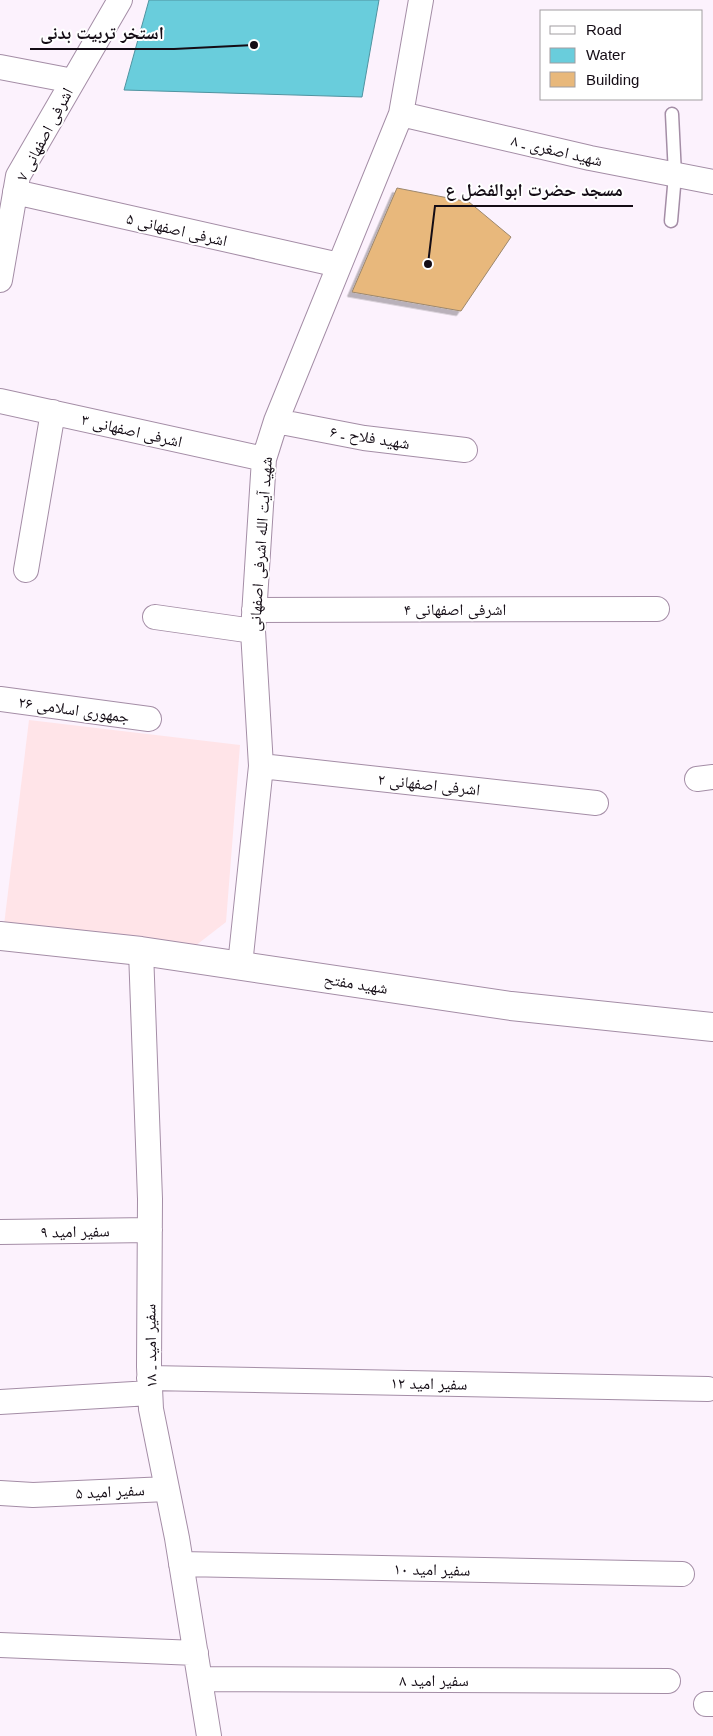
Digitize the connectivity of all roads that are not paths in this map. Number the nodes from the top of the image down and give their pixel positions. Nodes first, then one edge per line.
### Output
1 (120, 0) edge
2 (421, 0) edge
3 (0, 67) edge
4 (73, 81) junction
5 (401, 114) junction
6 (672, 114) dead end
7 (675, 175) junction
8 (713, 182) edge
9 (15, 192) junction
10 (671, 221) dead end
11 (339, 266) junction
12 (0, 280) edge
13 (0, 401) edge
14 (54, 412) junction
15 (276, 421) junction
16 (465, 450) dead end
17 (264, 459) junction
18 (26, 570) dead end
19 (656, 609) dead end
20 (155, 617) dead end
21 (253, 621) junction
22 (0, 699) edge
23 (148, 719) dead end
24 (261, 766) junction
25 (596, 803) dead end
26 (0, 936) edge
27 (141, 951) junction
28 (240, 965) junction
29 (713, 1027) edge
30 (150, 1230) junction
31 (0, 1232) edge
32 (150, 1385) junction
33 (708, 1389) dead end
34 (0, 1402) edge
35 (167, 1488) junction
36 (0, 1493) edge
37 (181, 1564) junction
38 (682, 1574) dead end
39 (0, 1645) edge
40 (196, 1653) junction
41 (200, 1679) junction
42 (668, 1681) dead end
43 (209, 1736) edge

1 - 4 street, اشرفی اصفهانی ۷
2 - 5 street, شهید آیت الله اشرفی اصفهانی
3 - 4 street
4 - 9 street, اشرفی اصفهانی ۷
5 - 7 street, شهید اصغری ـ ۸
5 - 11 street, شهید آیت الله اشرفی اصفهانی
6 - 7 lane
7 - 8 street, شهید اصغری ـ ۸
7 - 10 lane
9 - 11 street, اشرفی اصفهانی ۵
9 - 12 street, اشرفی اصفهانی ۷
11 - 15 street, شهید آیت الله اشرفی اصفهانی
13 - 14 street, اشرفی اصفهانی ۳
14 - 17 street, اشرفی اصفهانی ۳
14 - 18 street
15 - 16 street, شهید فلاح ـ ۶
15 - 17 street, شهید آیت الله اشرفی اصفهانی
17 - 21 street, شهید آیت الله اشرفی اصفهانی
19 - 21 street, اشرفی اصفهانی ۴
20 - 21 street, اشرفی اصفهانی ۴
21 - 24 street, شهید آیت الله اشرفی اصفهانی
22 - 23 street, جمهوری اسلامی ۲۶
24 - 25 street, اشرفی اصفهانی ۲
24 - 28 street, شهید آیت الله اشرفی اصفهانی
26 - 27 street, شهید مفتح
27 - 28 street, شهید مفتح
27 - 30 street, سفیر امید ـ ۱۸
28 - 29 street, شهید مفتح
30 - 31 street, سفیر امید ۹
30 - 32 street, سفیر امید ـ ۱۸
32 - 33 street, سفیر امید ۱۲
32 - 34 street, سفیر امید ۱۲
32 - 35 street, سفیر امید ـ ۱۸
35 - 36 street, سفیر امید ۵
35 - 37 street, سفیر امید ـ ۱۸
37 - 38 street, سفیر امید ۱۰
37 - 40 street, سفیر امید ـ ۱۸
39 - 40 street
40 - 41 street, سفیر امید ـ ۱۸
41 - 42 street, سفیر امید ۸
41 - 43 street, سفیر امید ـ ۱۸

